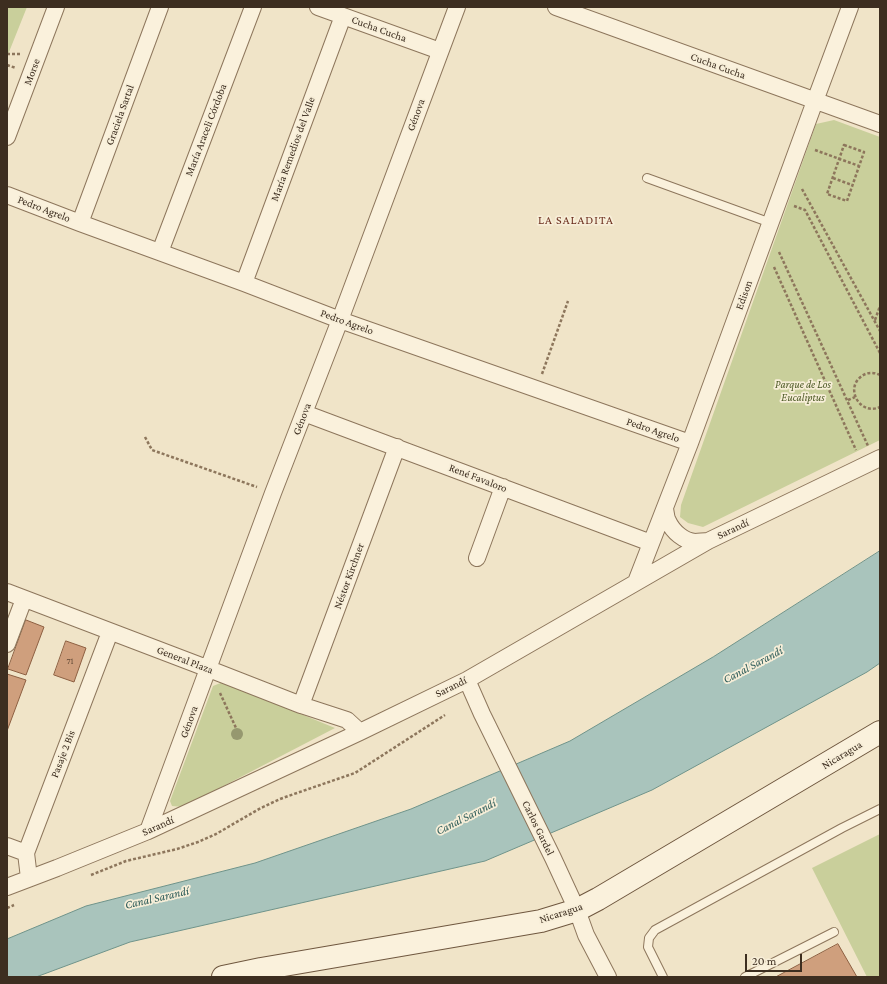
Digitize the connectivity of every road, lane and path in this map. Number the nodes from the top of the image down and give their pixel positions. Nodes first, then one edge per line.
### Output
1 (56, 7) edge
2 (160, 7) edge
3 (253, 7) edge
4 (318, 7) edge
5 (456, 7) edge
6 (556, 7) edge
7 (850, 7) edge
8 (343, 16) junction
9 (440, 51) junction
10 (815, 101) junction
11 (880, 124) edge
12 (7, 137) edge
13 (814, 150) dead end
14 (840, 159) junction
15 (859, 166) junction
16 (647, 178) dead end
17 (833, 178) junction
18 (852, 185) junction
19 (801, 186) dead end
20 (7, 195) edge
21 (794, 206) dead end
22 (80, 223) junction
23 (771, 223) junction
24 (778, 250) dead end
25 (160, 252) junction
26 (773, 264) dead end
27 (244, 283) junction
28 (568, 301) dead end
29 (880, 306) edge
30 (340, 320) junction
31 (875, 320) junction
32 (880, 331) edge
33 (880, 353) edge
34 (880, 375) edge
35 (536, 389) junction
36 (855, 397) junction
37 (848, 400) junction
38 (880, 407) edge
39 (304, 414) junction
40 (145, 437) dead end
41 (690, 443) junction
42 (396, 447) junction
43 (873, 462) edge
44 (503, 487) junction
45 (273, 493) junction
46 (665, 509) junction
47 (708, 541) junction
48 (651, 543) junction
49 (477, 558) dead end
50 (636, 582) junction
51 (7, 592) edge
52 (24, 599) junction
53 (110, 632) junction
54 (7, 644) edge
55 (209, 668) junction
56 (467, 680) junction
57 (301, 705) junction
58 (445, 715) dead end
59 (236, 728) dead end
60 (360, 732) junction
61 (880, 732) edge
62 (880, 809) edge
63 (148, 831) junction
64 (7, 846) edge
65 (26, 853) junction
66 (91, 875) dead end
67 (29, 878) junction
68 (7, 887) edge
69 (20, 902) dead end
70 (7, 908) edge
71 (577, 910) junction
72 (834, 932) dead end
73 (263, 973) edge
74 (223, 977) edge
75 (608, 977) edge
76 (663, 977) edge
77 (745, 977) edge

1 - 12 street, Morse
2 - 22 street, Graciela Sartal
3 - 25 street, María Araceli Córdoba
4 - 8 street, Cucha Cucha
5 - 9 street, Génova
6 - 10 street, Cucha Cucha
7 - 10 street, Edison
8 - 9 street, Cucha Cucha
8 - 27 street, María Remedios del Valle
9 - 30 street, Génova
10 - 11 street, Cucha Cucha
10 - 23 street, Edison
13 - 14 path
14 - 15 path
14 - 15 path
14 - 17 path
15 - 18 path
16 - 23 lane
17 - 18 path
17 - 18 path
19 - 31 path
20 - 22 street, Pedro Agrelo
21 - 33 path
22 - 25 street, Pedro Agrelo
23 - 41 street, Edison
24 - 37 path
25 - 27 street, Pedro Agrelo
26 - 43 path
27 - 30 street, Pedro Agrelo
28 - 35 path
29 - 31 path
30 - 35 street, Pedro Agrelo
30 - 39 street, Génova
31 - 32 path
34 - 36 path
35 - 41 street, Pedro Agrelo
36 - 37 path
36 - 38 path
37 - 43 path
39 - 42 street, René Favaloro
39 - 45 street, Génova
40 - 45 path
41 - 46 street, Edison
42 - 44 street, René Favaloro
42 - 57 street, Néstor Kirchner
43 - 47 street, Sarandí
44 - 48 street, René Favaloro
44 - 49 street
45 - 55 street, Génova
46 - 47 street
46 - 48 street, Edison
47 - 50 street, Sarandí
48 - 50 street, Edison
50 - 56 street, Sarandí
51 - 52 street, General Plaza
52 - 53 street, General Plaza
52 - 54 street
53 - 55 street, General Plaza
53 - 65 street, Pasaje 2 Bis
55 - 57 street, General Plaza
55 - 59 path
55 - 63 street, Génova
56 - 60 street, Sarandí
56 - 71 street, Carlos Gardel
57 - 60 street, General Plaza
58 - 66 path
60 - 63 street, Sarandí
61 - 71 main road, Nicaragua
62 - 76 lane
63 - 67 street, Sarandí
64 - 65 street
65 - 67 street, Pasaje 2 Bis
67 - 68 street, Sarandí
69 - 70 path
71 - 73 main road, Nicaragua
71 - 75 street, Carlos Gardel
72 - 77 lane
73 - 74 main road, Nicaragua

